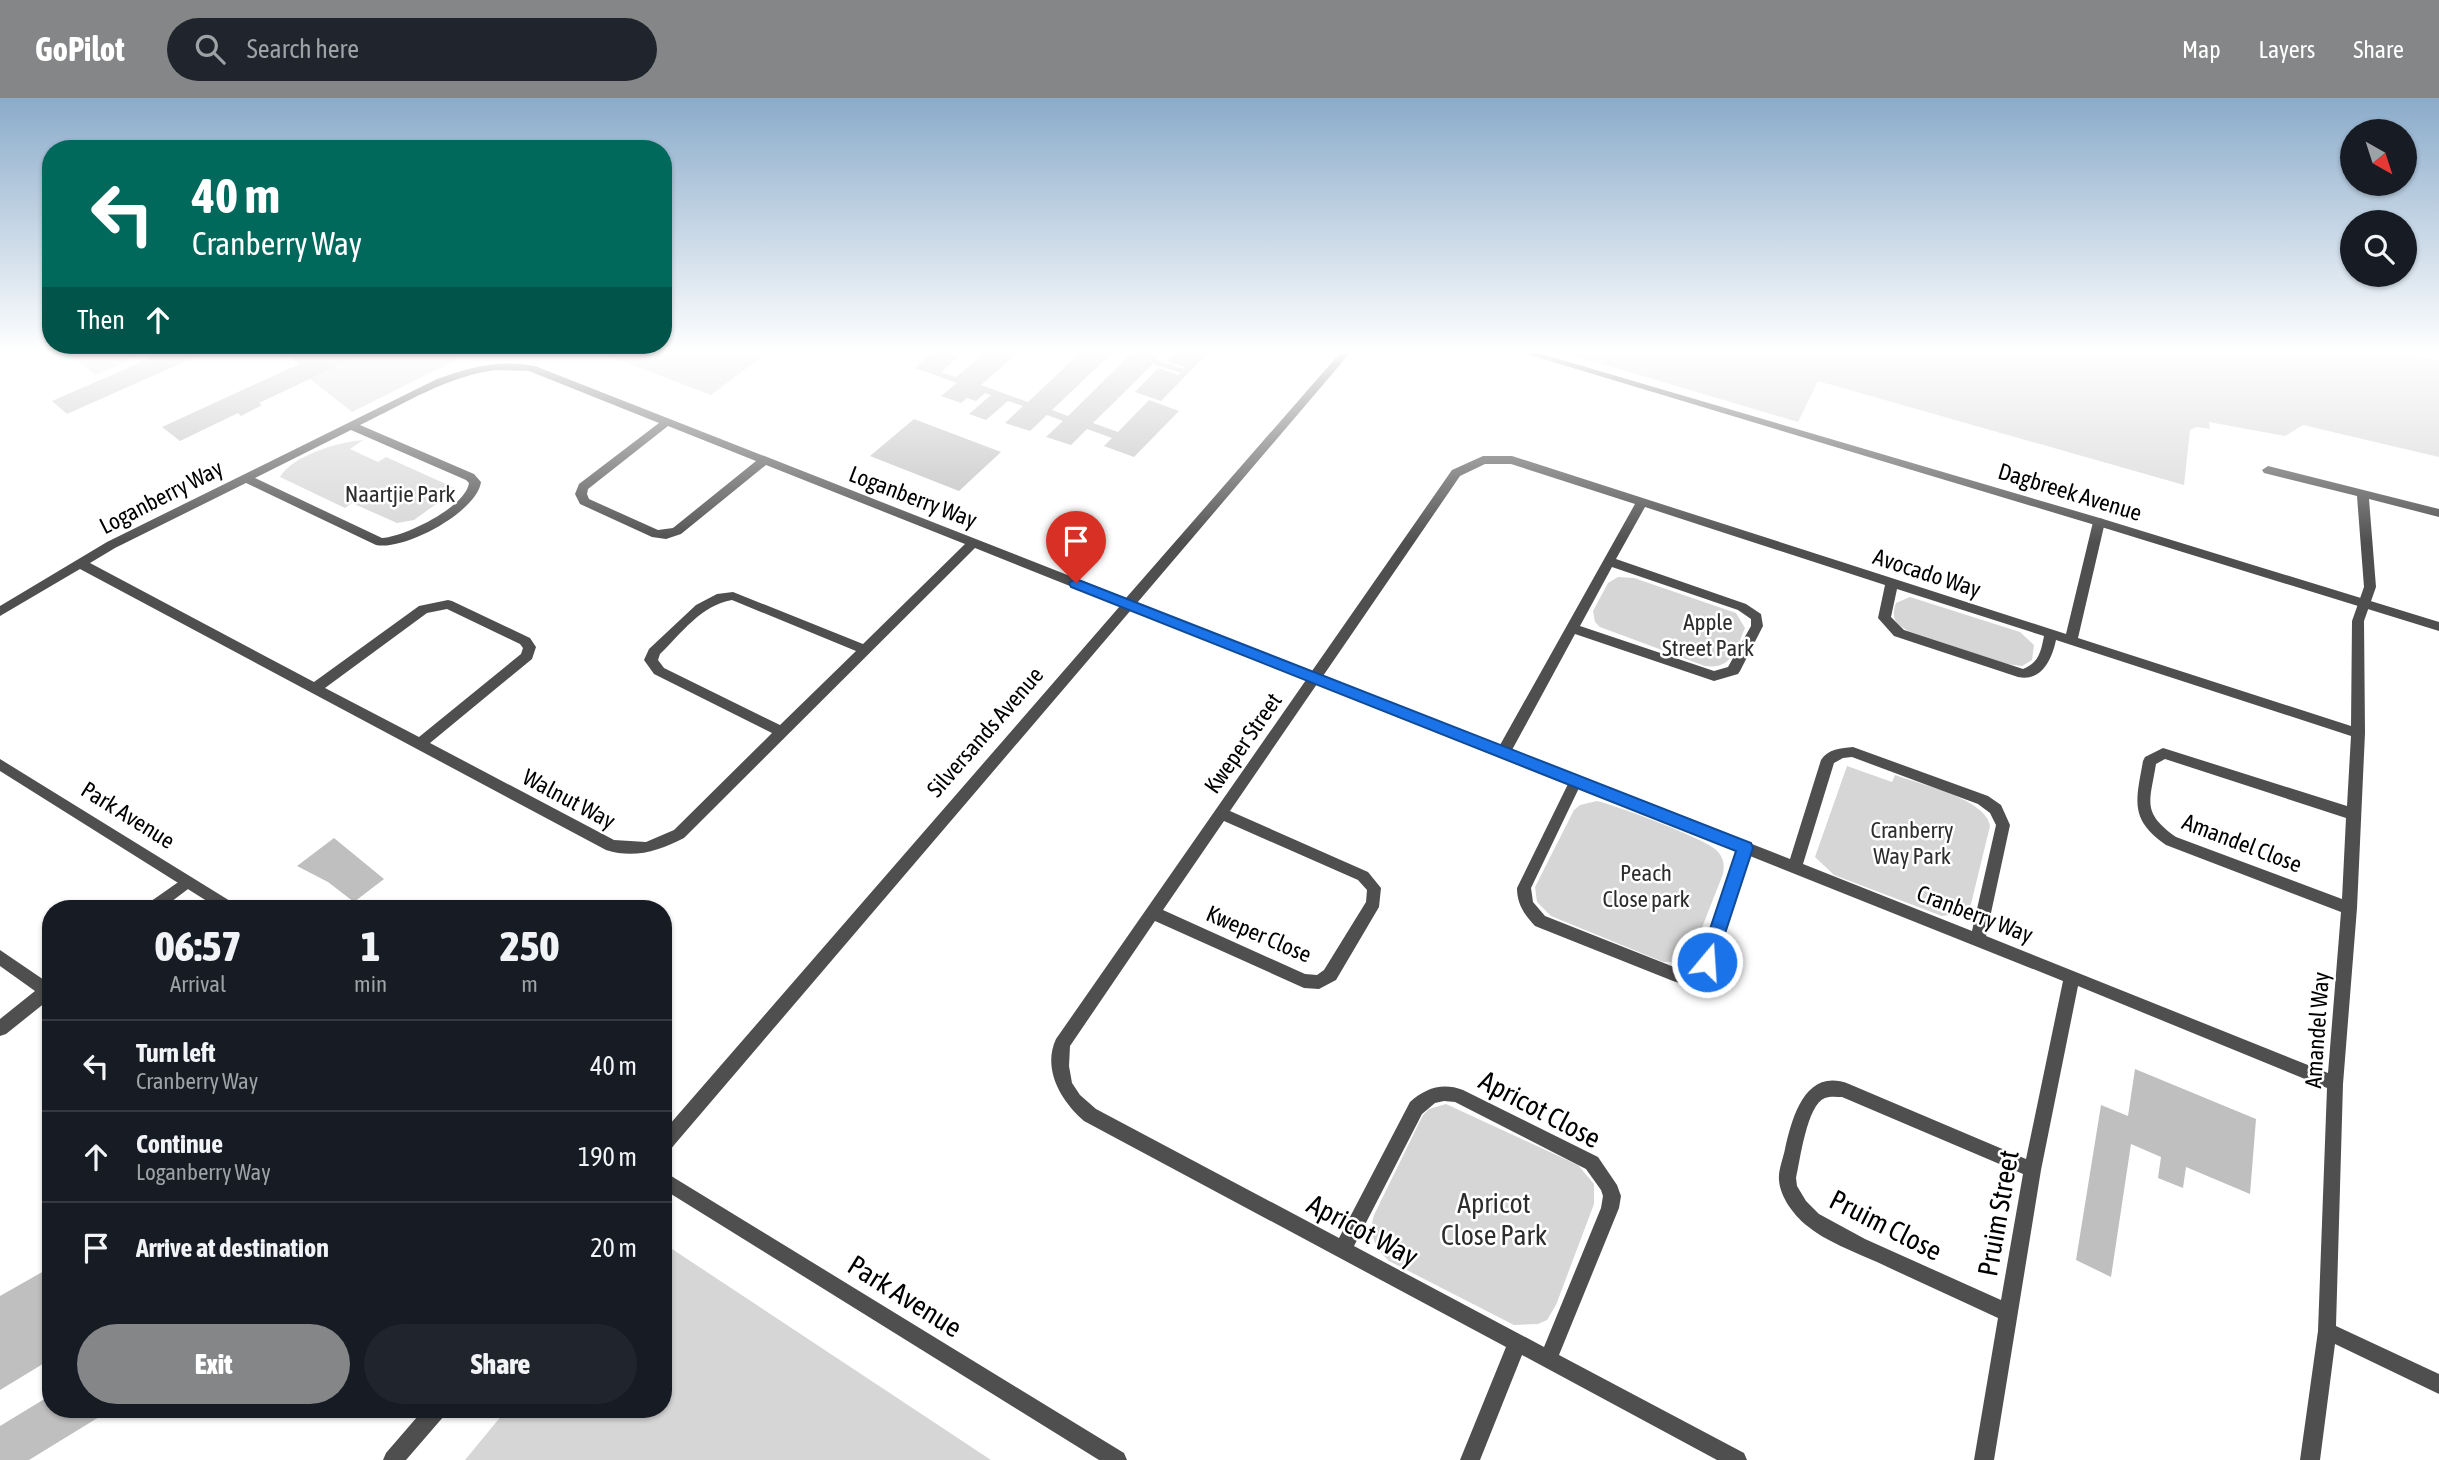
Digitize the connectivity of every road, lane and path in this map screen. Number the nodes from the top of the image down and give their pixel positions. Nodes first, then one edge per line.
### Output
1 (372, 417) edge
2 (653, 417) edge
3 (1290, 417) edge
4 (1743, 417) edge
5 (667, 422) junction
6 (352, 426) junction
7 (1483, 460) joint
8 (764, 461) junction
9 (2268, 470) dead end
10 (245, 478) junction
11 (2363, 494) junction
12 (1642, 502) junction
13 (2439, 513) edge
14 (2099, 522) junction
15 (973, 543) junction
16 (1608, 561) junction
17 (79, 563) junction
18 (1892, 583) junction
19 (2365, 603) junction
20 (1127, 604) junction
21 (0, 612) edge
22 (2439, 627) edge
23 (1572, 628) junction
24 (2051, 635) junction
25 (2071, 641) junction
26 (865, 650) junction
27 (1314, 678) junction
28 (316, 688) junction
29 (782, 732) junction
30 (2358, 733) junction
31 (421, 743) junction
32 (1503, 753) junction
33 (3, 769) edge
34 (1576, 781) junction
35 (1220, 813) junction
36 (2353, 814) junction
37 (1745, 848) junction
38 (1795, 867) junction
39 (187, 882) junction
40 (163, 900) edge
41 (217, 900) edge
42 (2349, 908) junction
43 (1151, 912) junction
44 (1978, 939) junction
45 (0, 957) edge
46 (2072, 976) junction
47 (42, 985) edge
48 (42, 996) edge
49 (0, 1029) edge
50 (1059, 1067) joint
51 (2335, 1084) junction
52 (672, 1135) edge
53 (2032, 1170) junction
54 (672, 1185) edge
55 (1342, 1250) junction
56 (2007, 1312) junction
57 (2327, 1331) junction
58 (1517, 1344) junction
59 (1548, 1360) junction
60 (2439, 1384) edge
61 (429, 1418) edge
62 (393, 1460) edge
63 (1117, 1460) edge
64 (1470, 1460) edge
65 (1737, 1460) edge
66 (1984, 1460) edge
67 (2310, 1460) edge

1 - 6 street, Loganberry Way
2 - 5 street, Loganberry Way
3 - 20 street, Silversands Avenue
4 - 14 street, Dagbreek Avenue
5 - 8 street, Loganberry Way
5 - 8 street
6 - 10 street, Loganberry Way
6 - 10 street
7 - 12 street, Avocado Way
7 - 27 street, Kweper Street
8 - 15 street, Loganberry Way
9 - 11 street
10 - 17 street, Loganberry Way
11 - 13 street
11 - 19 street, Amandel Way
12 - 16 street
12 - 18 street, Avocado Way
14 - 19 street, Dagbreek Avenue
14 - 25 street
15 - 20 street, Loganberry Way
15 - 26 street, Walnut Way
16 - 23 street
16 - 23 street
17 - 21 street, Loganberry Way
17 - 28 street, Walnut Way
18 - 24 street, Avocado Way
18 - 24 street
19 - 22 street, Dagbreek Avenue
19 - 30 street, Amandel Way
20 - 27 street, Cranberry Way
20 - 52 street, Silversands Avenue
23 - 32 street
24 - 25 street, Avocado Way
25 - 30 street, Avocado Way
26 - 29 street, Walnut Way
26 - 29 street
27 - 32 street, Cranberry Way
27 - 35 street, Kweper Street
28 - 31 street, Walnut Way
28 - 31 street
29 - 31 street, Walnut Way
30 - 36 street, Amandel Way
32 - 34 street, Cranberry Way
33 - 39 street, Park Avenue
34 - 37 street, Cranberry Way
34 - 37 street
35 - 43 street, Kweper Street
35 - 43 street, Kweper Close
36 - 42 street, Amandel Way
36 - 42 street, Amandel Close
37 - 38 street, Cranberry Way
38 - 44 street, Cranberry Way
38 - 44 street
39 - 40 street
39 - 41 street, Park Avenue
42 - 51 street, Amandel Way
43 - 50 street, Kweper Street
44 - 46 street, Cranberry Way
45 - 47 street
46 - 51 street, Cranberry Way
46 - 53 street, Pruim Street
48 - 49 street
50 - 55 street, Apricot Way
51 - 57 street, Amandel Way
53 - 56 street, Pruim Street
53 - 56 street, Pruim Close
54 - 63 street, Park Avenue
55 - 58 street, Apricot Way
55 - 59 street, Apricot Close
56 - 66 street, Pruim Street
57 - 60 street
57 - 67 street, Amandel Way
58 - 59 street, Apricot Way
58 - 64 street
59 - 65 street, Apricot Way
61 - 62 street

